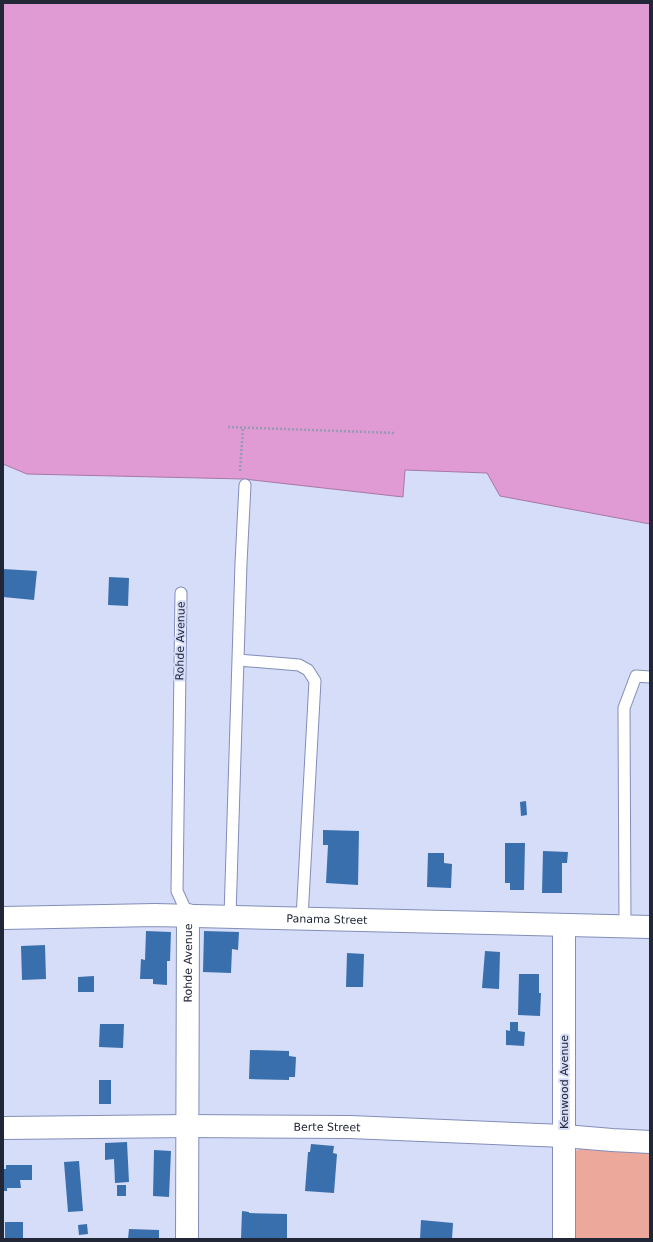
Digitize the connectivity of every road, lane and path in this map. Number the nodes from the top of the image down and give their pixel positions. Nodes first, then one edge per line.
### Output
1 (228, 427) dead end
2 (395, 433) dead end
3 (245, 485) dead end
4 (180, 593) dead end
5 (238, 660) junction
6 (650, 677) edge
7 (188, 915) junction
8 (230, 916) junction
9 (3, 918) edge
10 (302, 918) junction
11 (564, 926) junction
12 (625, 926) junction
13 (650, 927) edge
14 (188, 1126) junction
15 (3, 1128) edge
16 (564, 1136) junction
17 (650, 1142) edge
18 (187, 1239) edge
19 (564, 1239) edge

1 - 2 path
3 - 5 lane
4 - 7 lane, Rohde Avenue
5 - 8 lane
5 - 10 lane
6 - 12 lane
7 - 8 street, Panama Street
7 - 9 street, Panama Street
7 - 14 street, Rohde Avenue
8 - 10 street, Panama Street
10 - 11 street, Panama Street
11 - 12 street, Panama Street
11 - 16 street, Kenwood Avenue
12 - 13 street, Panama Street
14 - 15 street, Berte Street
14 - 16 street, Berte Street
14 - 18 street, Rohde Avenue
16 - 17 street, Berte Street
16 - 19 street, Kenwood Avenue

